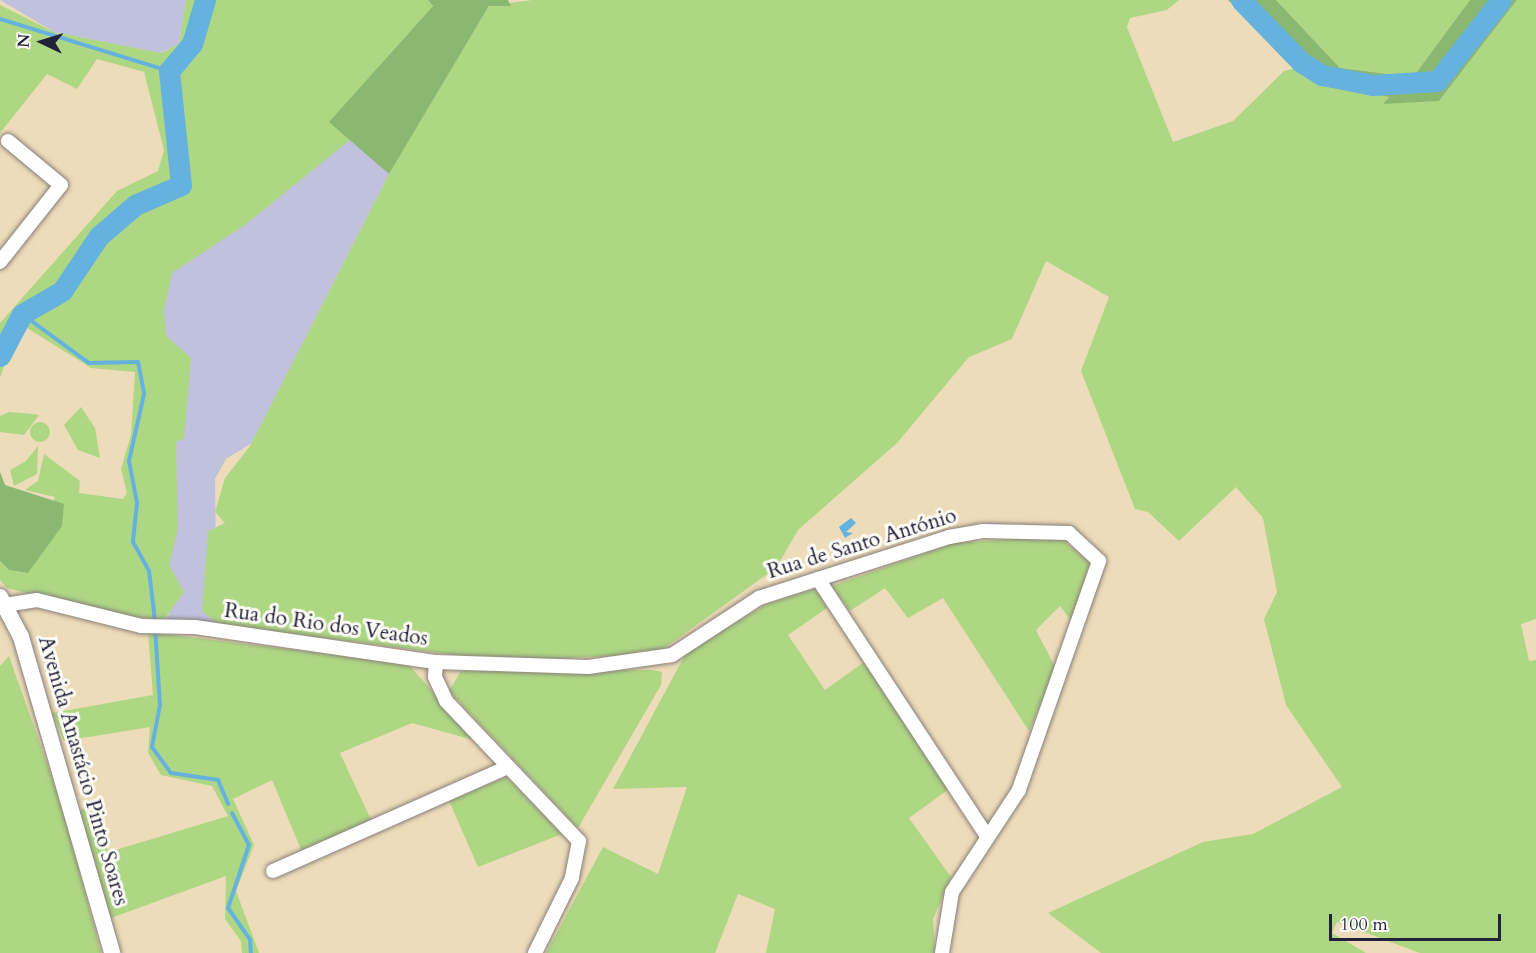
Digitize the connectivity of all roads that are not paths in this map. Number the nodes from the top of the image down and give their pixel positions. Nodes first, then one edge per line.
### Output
1 (8, 141) dead end
2 (0, 262) edge
3 (818, 579) junction
4 (2, 601) edge
5 (436, 662) junction
6 (645, 663) joint
7 (508, 767) junction
8 (987, 836) junction
9 (273, 871) dead end
10 (112, 953) edge
11 (535, 953) edge
12 (942, 953) edge

1 - 2 street
3 - 6 street, Rua de Santo António
3 - 8 street
3 - 8 street, Rua de Santo António
4 - 5 street, Rua do Rio dos Veados
4 - 10 street, Avenida Anastácio Pinto Soares
5 - 6 street, Rua do Rio dos Veados
5 - 7 street
7 - 9 street
7 - 11 street
8 - 12 street

